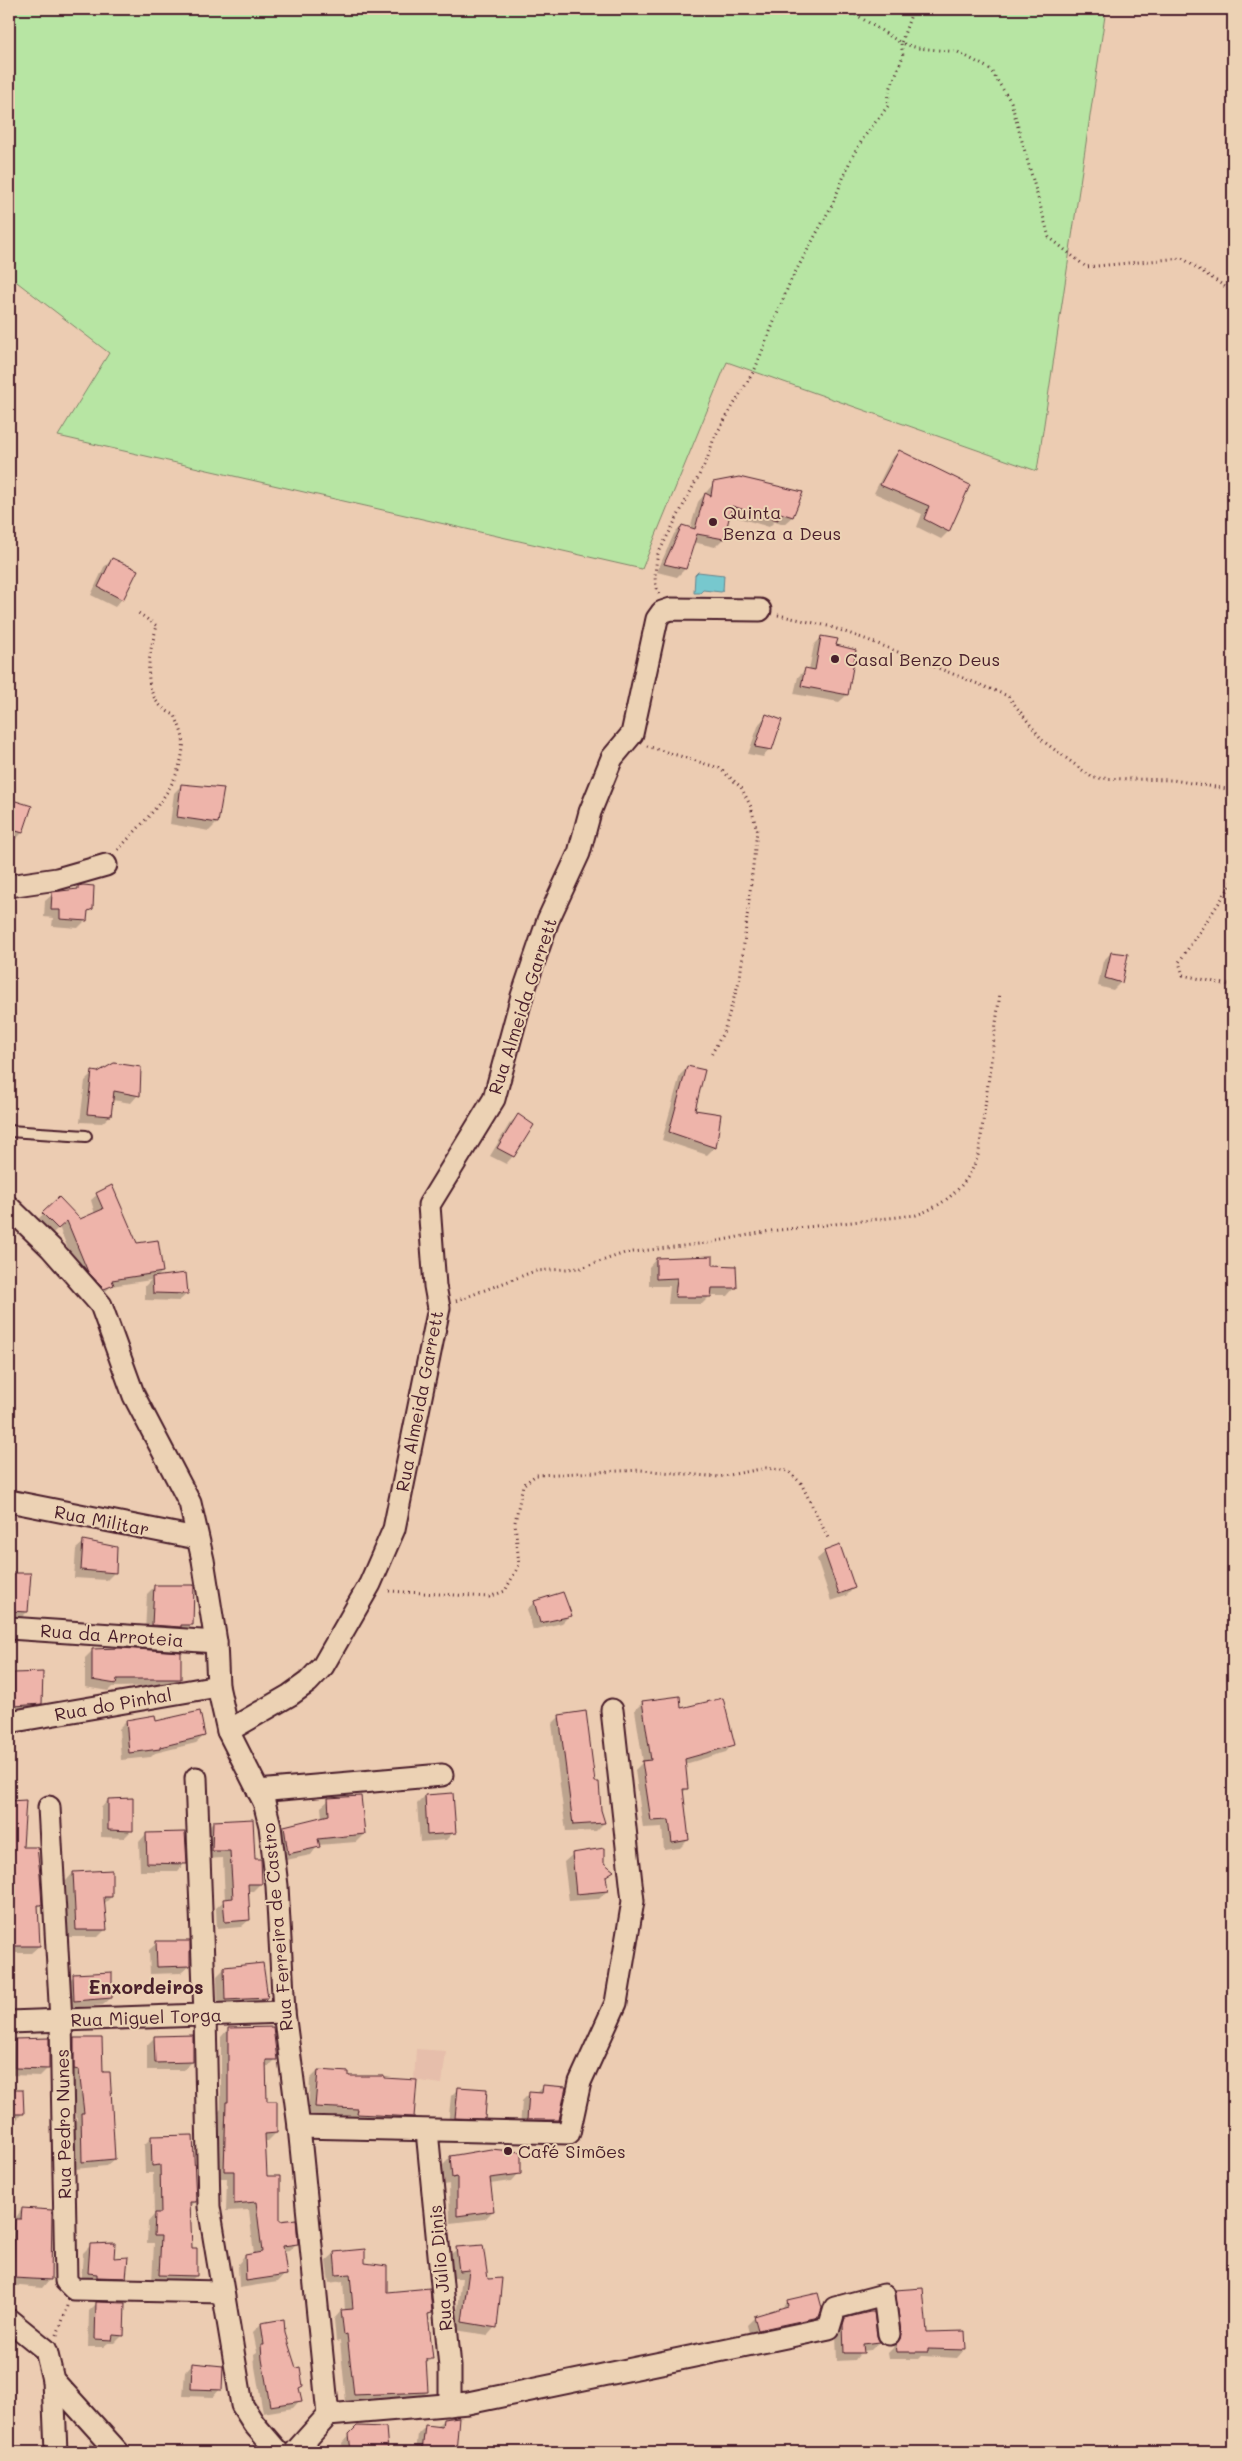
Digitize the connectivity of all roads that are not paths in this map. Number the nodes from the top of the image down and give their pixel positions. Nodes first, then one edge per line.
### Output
1 (760, 610) road end
2 (106, 865) road end
3 (9, 886) edge
4 (9, 1131) edge
5 (86, 1136) dead end
6 (9, 1206) edge
7 (9, 1501) edge
8 (196, 1538) junction
9 (9, 1628) edge
10 (216, 1642) junction
11 (218, 1686) junction
12 (612, 1710) dead end
13 (9, 1722) edge
14 (228, 1731) junction
15 (442, 1776) dead end
16 (196, 1778) dead end
17 (258, 1790) junction
18 (50, 1807) dead end
19 (284, 2012) junction
20 (205, 2015) junction
21 (61, 2020) junction
22 (9, 2022) edge
23 (299, 2127) junction
24 (427, 2132) junction
25 (222, 2292) junction
26 (9, 2320) edge
27 (889, 2334) dead end
28 (53, 2380) junction
29 (450, 2405) junction
30 (328, 2415) junction
31 (56, 2452) edge
32 (118, 2452) edge
33 (278, 2452) edge
34 (295, 2452) edge

1 - 14 street, Rua Almeida Garrett
2 - 3 street
4 - 5 lane
6 - 8 street, Rua Ferreira de Castro
7 - 8 street, Rua Militar
8 - 10 street, Rua Ferreira de Castro
9 - 10 street, Rua da Arroteia
10 - 11 street, Rua Ferreira de Castro
11 - 13 street, Rua do Pinhal
11 - 14 street, Rua Ferreira de Castro
12 - 24 street
14 - 17 street, Rua Ferreira de Castro
15 - 17 street
16 - 20 street
17 - 19 street, Rua Ferreira de Castro
18 - 21 street, Rua Pedro Nunes
19 - 20 street, Rua Miguel Torga
19 - 23 street, Rua Ferreira de Castro
20 - 21 street, Rua Miguel Torga
20 - 25 street
21 - 22 street, Rua Miguel Torga
21 - 25 street, Rua Pedro Nunes
23 - 24 street
23 - 30 street, Rua Ferreira de Castro
24 - 29 street, Rua Júlio Dinis
25 - 33 street
26 - 28 street
27 - 29 street
28 - 31 street
28 - 32 street
29 - 30 street
30 - 34 street

